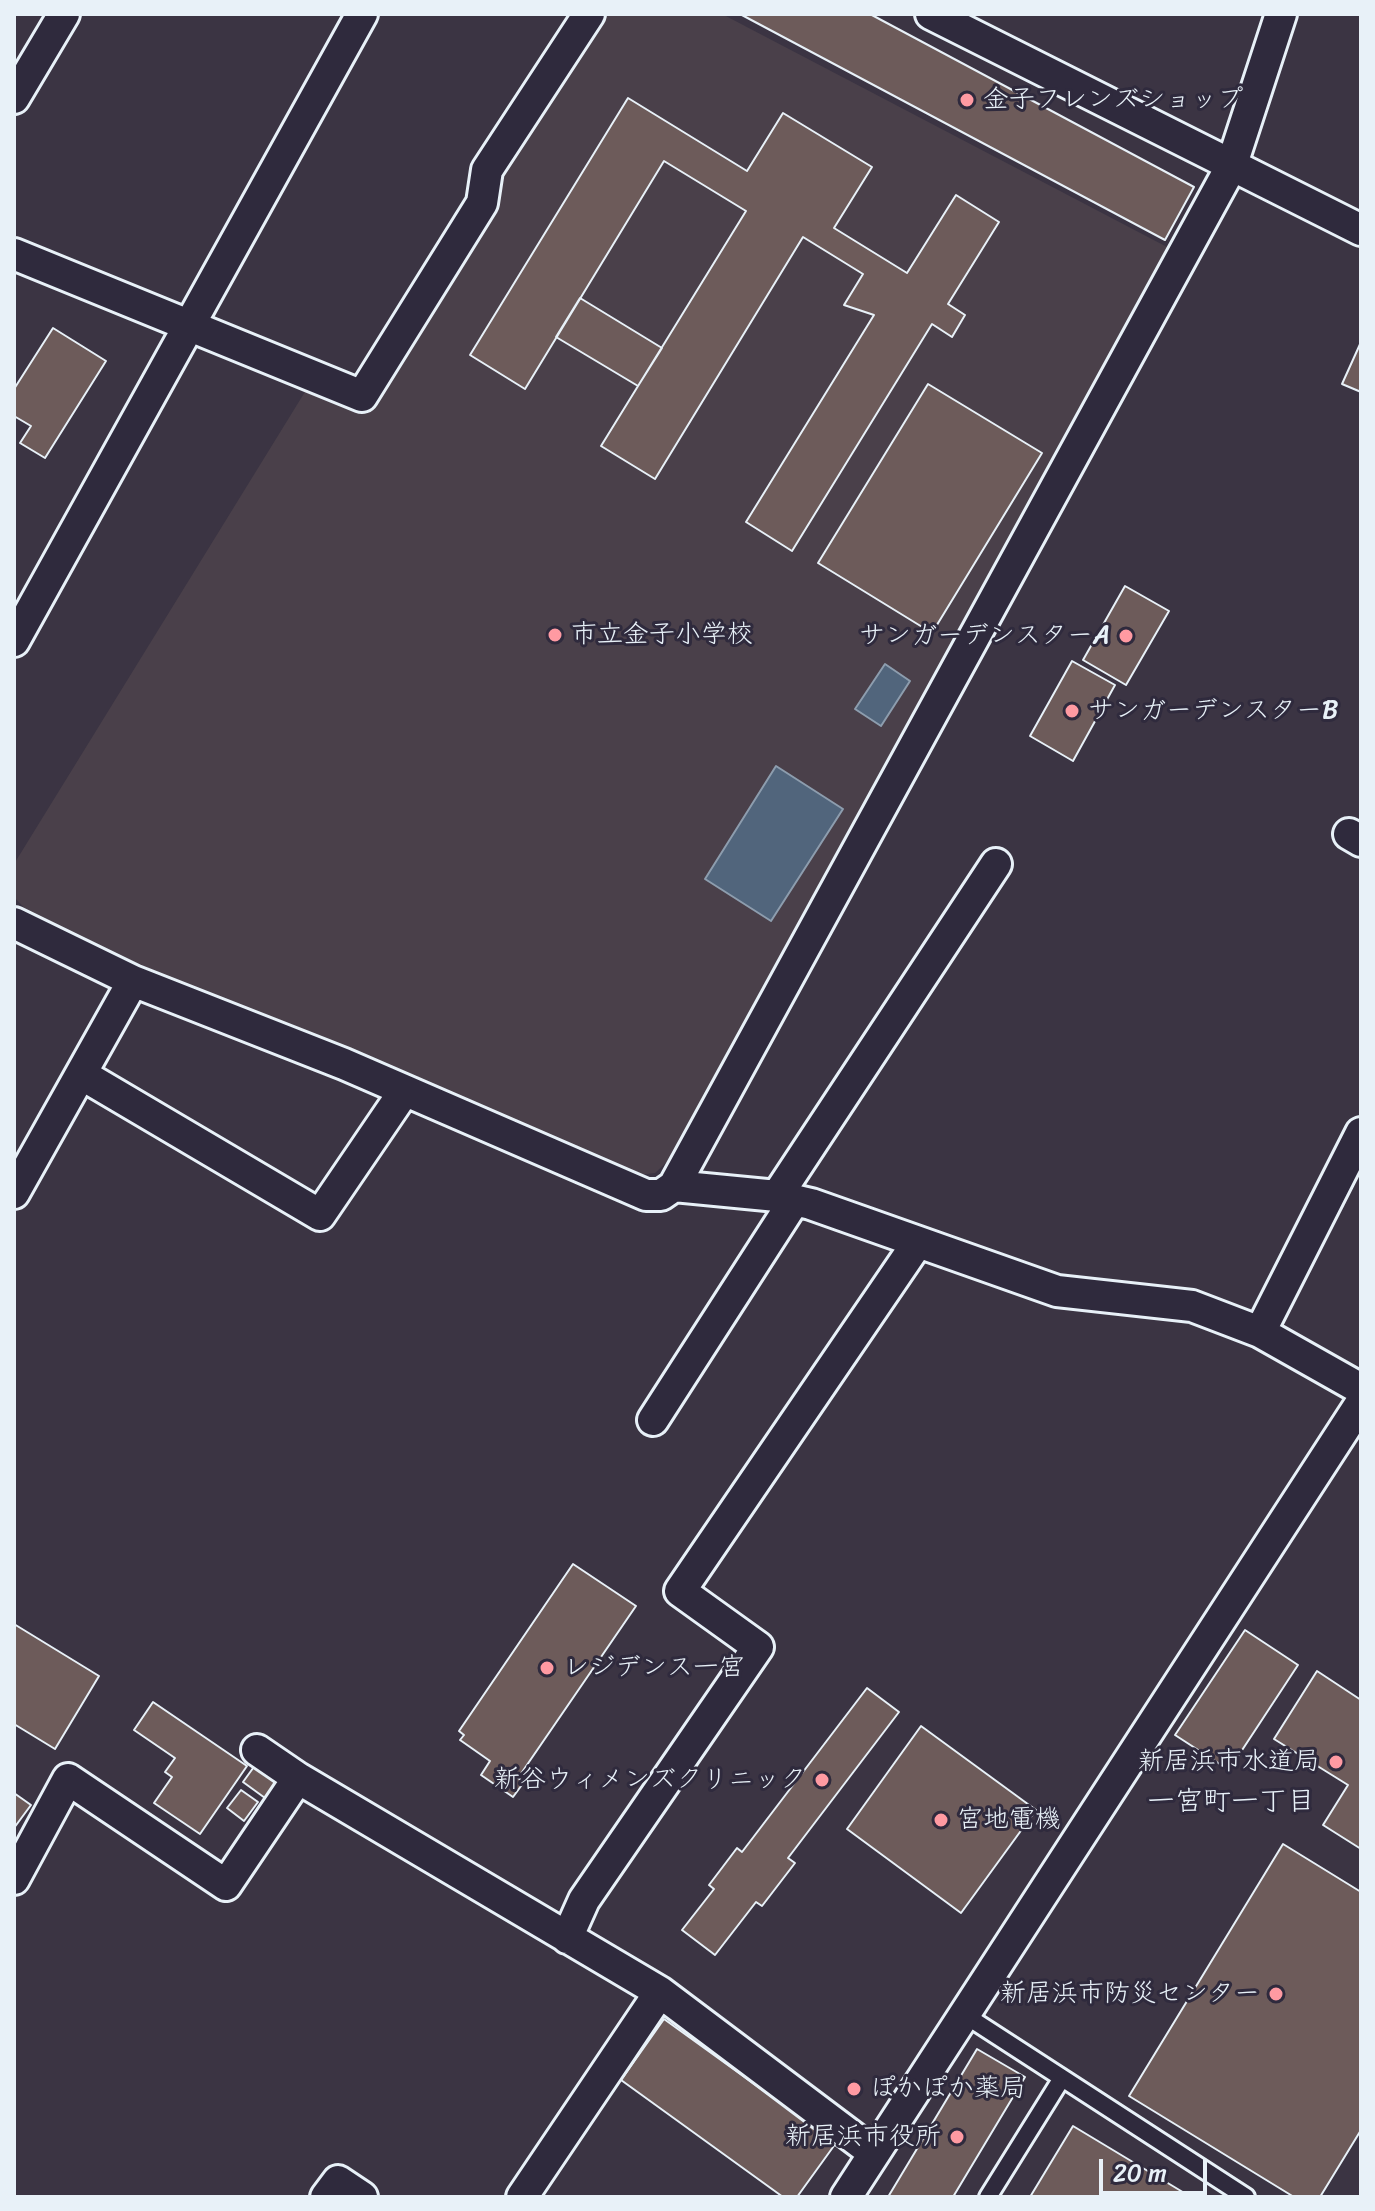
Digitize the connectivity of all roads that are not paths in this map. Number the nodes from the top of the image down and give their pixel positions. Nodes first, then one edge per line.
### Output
1 (64, 14) edge
2 (362, 14) edge
3 (589, 14) edge
4 (931, 14) edge
5 (1281, 14) edge
6 (14, 98) edge
7 (1231, 167) junction
8 (1361, 230) edge
9 (14, 254) edge
10 (188, 327) junction
11 (14, 641) edge
12 (996, 864) dead end
13 (14, 923) edge
14 (133, 981) junction
15 (81, 1074) junction
16 (403, 1093) junction
17 (1361, 1133) edge
18 (674, 1186) junction
19 (14, 1193) edge
20 (785, 1199) junction
21 (918, 1242) junction
22 (1260, 1332) junction
23 (1361, 1389) edge
24 (1361, 1403) edge
25 (653, 1420) dead end
26 (257, 1750) dead end
27 (298, 1778) junction
28 (14, 1879) edge
29 (567, 1938) junction
30 (660, 1992) junction
31 (965, 2015) junction
32 (1062, 2078) junction
33 (874, 2153) junction
34 (326, 2197) edge
35 (362, 2197) edge
36 (522, 2197) edge
37 (846, 2197) edge
38 (988, 2197) edge
39 (1246, 2197) edge

1 - 6 street
2 - 10 street
3 - 10 street
4 - 7 street
5 - 7 street
7 - 8 street
7 - 18 street
9 - 10 street
10 - 11 street
12 - 20 street
13 - 14 street
14 - 15 street
14 - 16 street
15 - 16 street
15 - 19 street
16 - 18 street
17 - 22 street
18 - 20 street
20 - 21 street
20 - 25 street
21 - 22 street
21 - 29 street
22 - 23 street
24 - 31 street
26 - 27 street
27 - 28 street
27 - 29 street
29 - 30 street
30 - 33 street
30 - 36 street
31 - 32 lane
31 - 33 street
32 - 38 lane
32 - 39 lane
33 - 37 street
34 - 35 street

